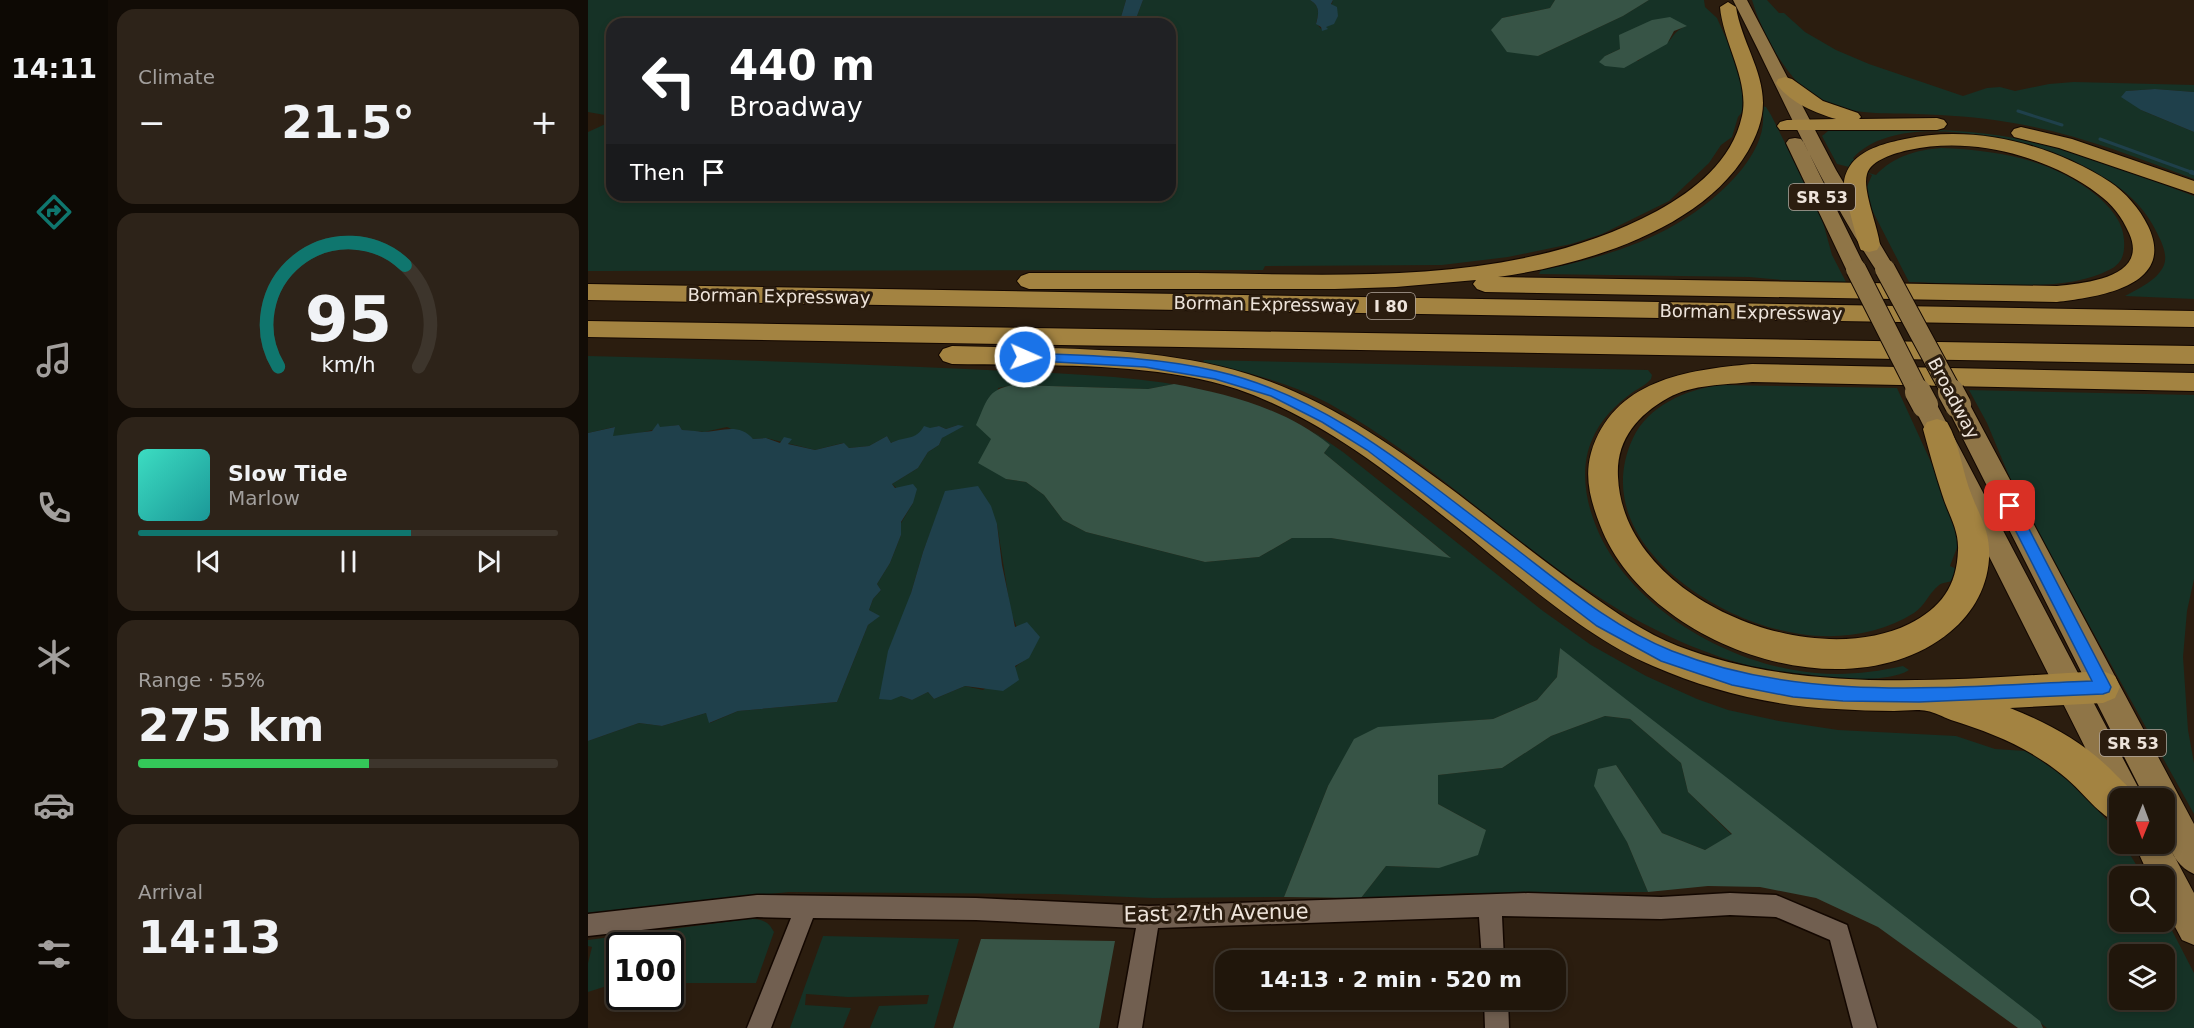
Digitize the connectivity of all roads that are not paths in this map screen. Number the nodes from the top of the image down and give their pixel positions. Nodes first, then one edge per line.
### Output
1 (1731, 2) edge
2 (1785, 83) junction
3 (1919, 124) junction
4 (1796, 125) junction
5 (2194, 188) edge
6 (1869, 245) junction
7 (1300, 281) junction
8 (588, 285) edge
9 (588, 292) edge
10 (2194, 319) edge
11 (592, 329) edge
12 (2194, 355) edge
13 (2194, 382) edge
14 (1931, 417) junction
15 (2087, 688) junction
16 (1919, 694) junction
17 (2123, 788) edge
18 (2155, 788) edge
19 (2109, 795) edge
20 (2175, 822) edge
21 (2156, 854) edge
22 (2194, 857) edge
23 (807, 906) junction
24 (1490, 907) junction
25 (1149, 917) junction
26 (588, 925) edge
27 (2194, 928) edge
28 (1492, 950) edge
29 (1496, 1010) edge
30 (759, 1028) edge
31 (1130, 1028) edge
32 (1497, 1028) edge
33 (1865, 1028) edge

1 - 2 main road, Broadway / SR 53
1 - 4 main road, Broadway / SR 53
1 - 7 highway
2 - 3 highway
2 - 4 main road, Broadway / SR 53
3 - 4 highway
3 - 5 highway
4 - 6 main road, Broadway / SR 53
4 - 14 main road, Broadway / SR 53, bridge
6 - 7 highway
6 - 15 main road, Broadway / SR 53, bridge
7 - 8 highway
9 - 10 highway, Borman Expressway / I 80
11 - 12 highway, Borman Expressway / I 80
11 - 16 highway
13 - 14 highway
14 - 15 main road, Broadway / SR 53
15 - 16 highway
15 - 17 main road, Broadway / SR 53
15 - 18 main road, Broadway / SR 53
16 - 19 highway
20 - 22 main road, Broadway / SR 53
21 - 27 main road
23 - 25 street, East 27th Avenue
23 - 26 street, East 27th Avenue
23 - 30 street
24 - 25 street, East 27th Avenue
24 - 28 street
24 - 33 street, East 27th Avenue
25 - 31 street
29 - 32 street

